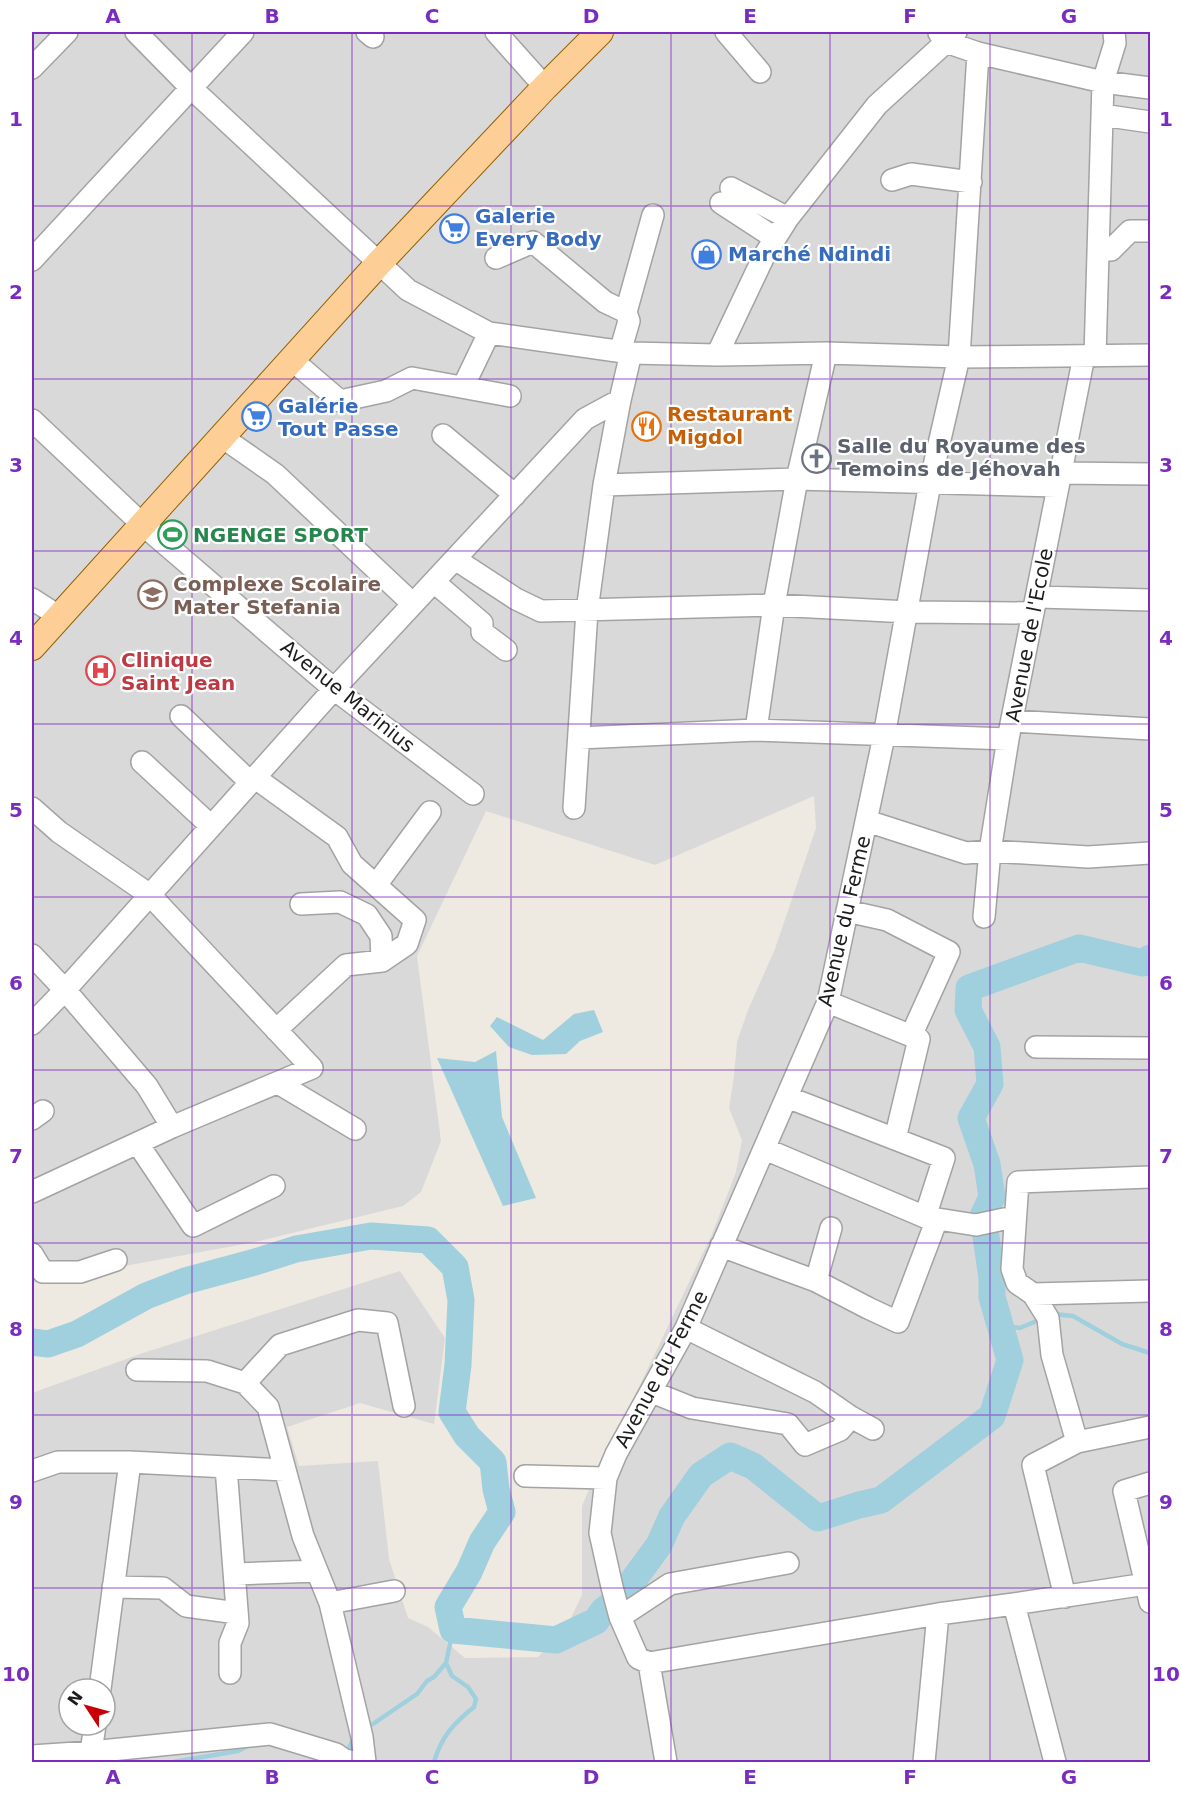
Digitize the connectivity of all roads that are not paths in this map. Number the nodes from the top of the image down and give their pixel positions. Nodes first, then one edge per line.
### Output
1 (67, 32) edge
2 (136, 32) edge
3 (243, 32) edge
4 (496, 32) edge
5 (600, 32) edge
6 (726, 32) edge
7 (1114, 32) edge
8 (946, 35) edge
9 (978, 53) junction
10 (32, 68) edge
11 (760, 72) dead end
12 (1103, 82) junction
13 (190, 87) junction
14 (545, 87) junction
15 (1150, 88) edge
16 (1102, 115) junction
17 (1150, 122) edge
18 (892, 180) dead end
19 (970, 182) junction
20 (653, 215) dead end
21 (788, 218) junction
22 (1150, 231) edge
23 (775, 238) junction
24 (1098, 250) junction
25 (496, 258) dead end
26 (32, 260) edge
27 (379, 263) junction
28 (626, 312) junction
29 (489, 333) junction
30 (625, 352) junction
31 (826, 353) junction
32 (717, 355) junction
33 (1150, 355) edge
34 (1090, 356) junction
35 (959, 357) junction
36 (292, 360) junction
37 (463, 387) junction
38 (510, 396) dead end
39 (621, 400) junction
40 (32, 420) edge
41 (443, 435) dead end
42 (222, 437) junction
43 (1150, 474) edge
44 (797, 479) junction
45 (1059, 479) junction
46 (930, 483) junction
47 (604, 485) junction
48 (514, 495) junction
49 (143, 525) junction
50 (456, 559) junction
51 (434, 582) junction
52 (32, 599) edge
53 (1150, 600) edge
54 (414, 604) junction
55 (774, 605) junction
56 (1035, 605) junction
57 (587, 611) junction
58 (908, 612) junction
59 (60, 617) junction
60 (32, 647) edge
61 (506, 650) dead end
62 (334, 689) junction
63 (181, 716) dead end
64 (1150, 729) edge
65 (756, 730) junction
66 (1010, 730) junction
67 (884, 736) junction
68 (579, 738) junction
69 (142, 762) dead end
70 (252, 779) junction
71 (473, 794) dead end
72 (32, 808) edge
73 (574, 808) dead end
74 (430, 812) dead end
75 (867, 821) junction
76 (211, 826) junction
77 (990, 851) junction
78 (1150, 854) edge
79 (376, 885) junction
80 (150, 895) junction
81 (301, 904) dead end
82 (847, 911) junction
83 (984, 917) dead end
84 (32, 955) edge
85 (382, 961) junction
86 (65, 990) junction
87 (828, 1002) junction
88 (32, 1024) edge
89 (276, 1030) junction
90 (911, 1036) junction
91 (1036, 1047) dead end
92 (1150, 1048) edge
93 (278, 1083) junction
94 (787, 1097) junction
95 (172, 1127) junction
96 (355, 1129) dead end
97 (895, 1139) junction
98 (138, 1144) junction
99 (765, 1149) junction
100 (1150, 1177) edge
101 (274, 1186) dead end
102 (32, 1192) edge
103 (931, 1218) junction
104 (1009, 1219) junction
105 (831, 1228) dead end
106 (722, 1246) junction
107 (32, 1254) edge
108 (116, 1260) dead end
109 (816, 1281) junction
110 (1150, 1291) edge
111 (1033, 1294) junction
112 (686, 1328) junction
113 (137, 1370) dead end
114 (245, 1383) junction
115 (652, 1392) junction
116 (404, 1406) dead end
117 (851, 1417) junction
118 (1150, 1427) edge
119 (873, 1429) dead end
120 (1077, 1442) junction
121 (130, 1461) junction
122 (226, 1467) junction
123 (285, 1470) junction
124 (32, 1471) edge
125 (525, 1476) dead end
126 (606, 1478) junction
127 (1150, 1483) edge
128 (788, 1563) dead end
129 (317, 1571) junction
130 (235, 1574) junction
131 (113, 1587) junction
132 (394, 1590) dead end
133 (1148, 1593) edge
134 (1065, 1597) junction
135 (330, 1603) junction
136 (1014, 1604) junction
137 (237, 1612) junction
138 (619, 1614) junction
139 (938, 1614) junction
140 (648, 1663) junction
141 (230, 1673) dead end
142 (102, 1677) edge
143 (93, 1737) edge
144 (91, 1752) junction
145 (32, 1756) edge
146 (344, 1759) edge
147 (365, 1762) edge
148 (666, 1762) edge
149 (924, 1762) edge
150 (1055, 1762) edge

1 - 10 street
2 - 13 street
3 - 13 street
4 - 14 street
5 - 14 main road
6 - 11 street
7 - 12 street, Avenue de l'Ecole
8 - 9 street
8 - 21 street
9 - 12 street
9 - 19 street, Avenue du Ferme
12 - 15 street
12 - 16 street, Avenue de l'Ecole
13 - 26 street
13 - 27 street
14 - 27 main road
16 - 17 street
16 - 24 street, Avenue de l'Ecole
18 - 19 street
19 - 35 street, Avenue du Ferme
20 - 28 street
21 - 23 street
21 - 23 street
22 - 24 street
23 - 32 street
24 - 34 street, Avenue de l'Ecole
25 - 28 street
27 - 29 street
27 - 36 main road
28 - 30 street
29 - 30 street
29 - 37 street
30 - 32 street
30 - 39 street
31 - 32 street
31 - 35 street
31 - 44 street
33 - 34 street
34 - 35 street
34 - 45 street, Avenue de l'Ecole
35 - 46 street, Avenue du Ferme
36 - 37 street
36 - 42 main road
37 - 38 street
39 - 47 street
39 - 48 street
40 - 49 street, Avenue Marinius
41 - 48 street
42 - 49 main road
42 - 54 street
43 - 45 street
44 - 46 street
44 - 47 street
44 - 55 street
45 - 46 street
45 - 56 street, Avenue de l'Ecole
46 - 58 street, Avenue du Ferme
47 - 57 street
48 - 50 street
49 - 59 main road
49 - 62 street, Avenue Marinius
50 - 51 street
50 - 57 street
51 - 54 street
51 - 61 street
52 - 59 street
53 - 56 street
54 - 62 street
55 - 57 street
55 - 58 street
55 - 65 street
56 - 58 street
56 - 66 street, Avenue de l'Ecole
57 - 68 street
58 - 67 street, Avenue du Ferme
59 - 60 main road
62 - 70 street
62 - 71 street, Avenue Marinius
63 - 70 street
64 - 66 street
65 - 67 street
65 - 68 street
66 - 67 street
66 - 77 street, Avenue de l'Ecole
67 - 75 street, Avenue du Ferme
68 - 73 street
69 - 76 street
70 - 76 street
70 - 79 street
72 - 80 street
74 - 79 street
75 - 77 street
75 - 82 street, Avenue du Ferme
76 - 80 street
77 - 78 street
77 - 83 street, Avenue de l'Ecole
79 - 85 street
80 - 86 street
80 - 89 street
81 - 85 street
82 - 87 street, Avenue du Ferme
82 - 90 street
84 - 86 street
85 - 89 street
86 - 88 street
86 - 95 street
87 - 90 street
87 - 94 street, Avenue du Ferme
89 - 93 street
90 - 97 street
91 - 92 street
93 - 95 street
93 - 96 street
94 - 97 street
94 - 99 street, Avenue du Ferme
95 - 98 street
97 - 103 street
98 - 101 street
98 - 102 street
99 - 103 street
99 - 106 street, Avenue du Ferme
100 - 104 street
103 - 104 street
103 - 109 street
104 - 111 street
105 - 109 street
106 - 109 street
106 - 112 street, Avenue du Ferme
107 - 108 street
110 - 111 street
111 - 120 street
112 - 115 street, Avenue du Ferme
112 - 117 street
113 - 114 street
114 - 116 street
114 - 123 street
115 - 117 street
115 - 126 street, Avenue du Ferme
117 - 119 street
118 - 120 street
120 - 134 street
121 - 122 street
121 - 124 street
121 - 131 street
122 - 123 street
122 - 130 street
123 - 129 street
125 - 126 street
126 - 138 street, Avenue du Ferme
127 - 133 street
128 - 138 street
129 - 130 street
129 - 135 street
130 - 137 street
131 - 137 street
131 - 142 street
132 - 135 street
133 - 134 street
134 - 136 street
135 - 147 street
136 - 139 street
136 - 150 street
137 - 141 street
138 - 140 street, Avenue du Ferme
139 - 140 street
139 - 149 street
140 - 148 street
143 - 144 street
144 - 145 street
144 - 146 street

